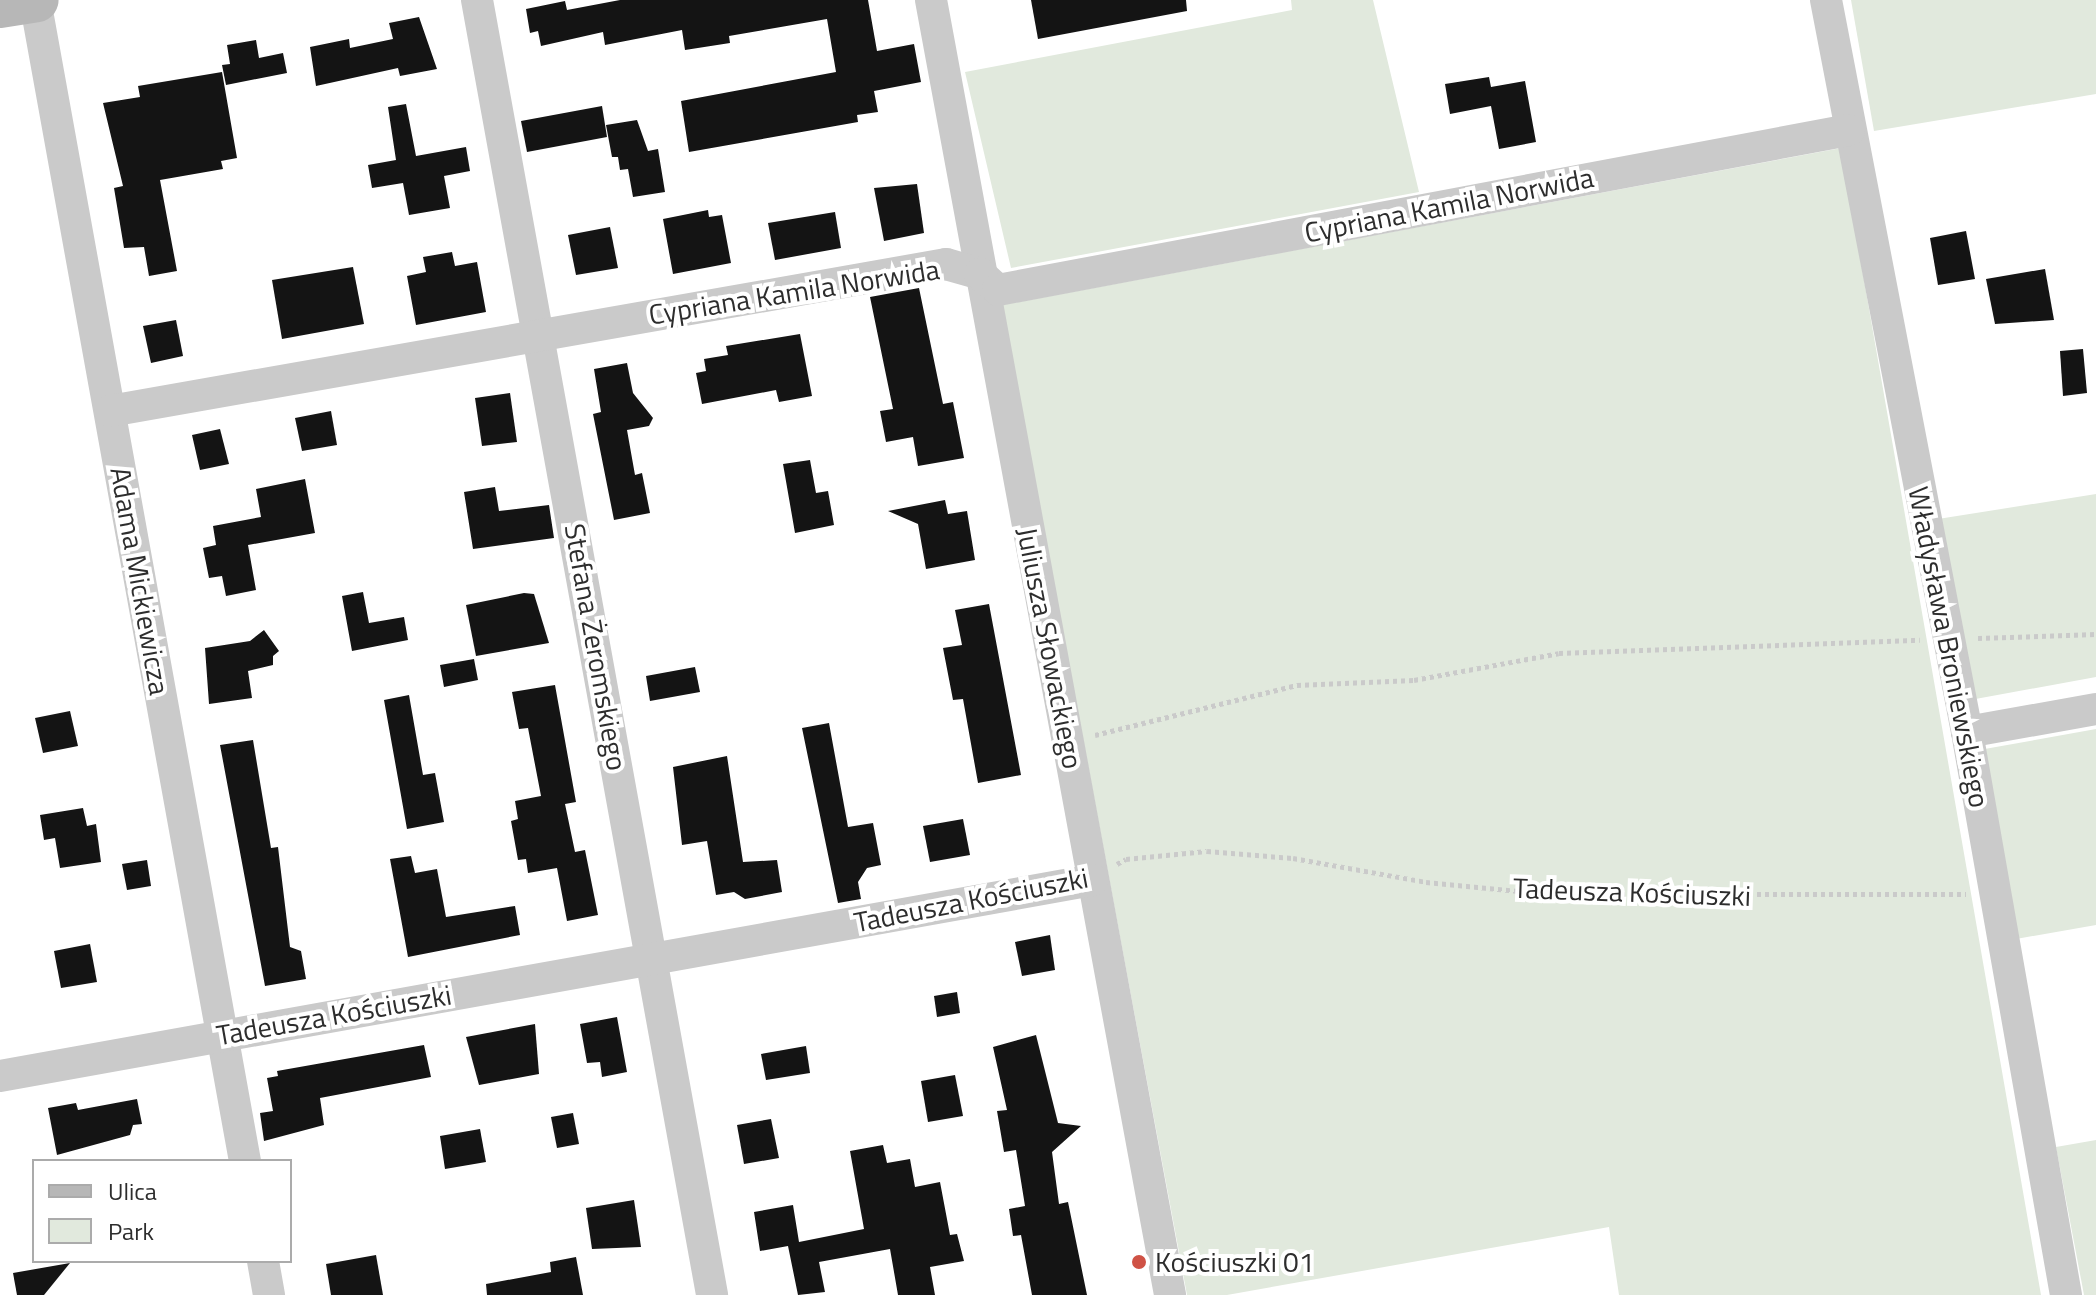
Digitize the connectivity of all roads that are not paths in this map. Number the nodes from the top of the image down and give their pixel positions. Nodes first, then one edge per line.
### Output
1 (36, 0) edge
2 (477, 0) edge
3 (931, 0) edge
4 (1826, 0) edge
5 (0, 6) edge
6 (1849, 130) junction
7 (980, 274) junction
8 (539, 335) junction
9 (110, 411) junction
10 (2096, 709) edge
11 (1967, 732) junction
12 (1093, 880) junction
13 (652, 958) junction
14 (222, 1035) junction
15 (0, 1076) edge
16 (245, 1159) edge
17 (263, 1263) edge
18 (269, 1295) edge
19 (712, 1295) edge
20 (1170, 1295) edge
21 (2066, 1295) edge

1 - 5 street
1 - 9 street, Adama Mickiewicza
2 - 8 street, Stefana Żeromskiego
3 - 7 street, Juliusza Słowackiego
4 - 6 street, Władysława Broniewskiego
6 - 7 street, Cypriana Kamila Norwida
6 - 11 street, Władysława Broniewskiego
7 - 8 street, Cypriana Kamila Norwida
7 - 12 street, Juliusza Słowackiego
8 - 9 street, Cypriana Kamila Norwida
8 - 13 street, Stefana Żeromskiego
9 - 14 street, Adama Mickiewicza
10 - 11 street
11 - 21 street, Władysława Broniewskiego
12 - 13 street, Tadeusza Kościuszki
12 - 20 street, Juliusza Słowackiego
13 - 14 street, Tadeusza Kościuszki
13 - 19 street, Stefana Żeromskiego
14 - 15 street, Tadeusza Kościuszki
14 - 16 street, Adama Mickiewicza
17 - 18 street

